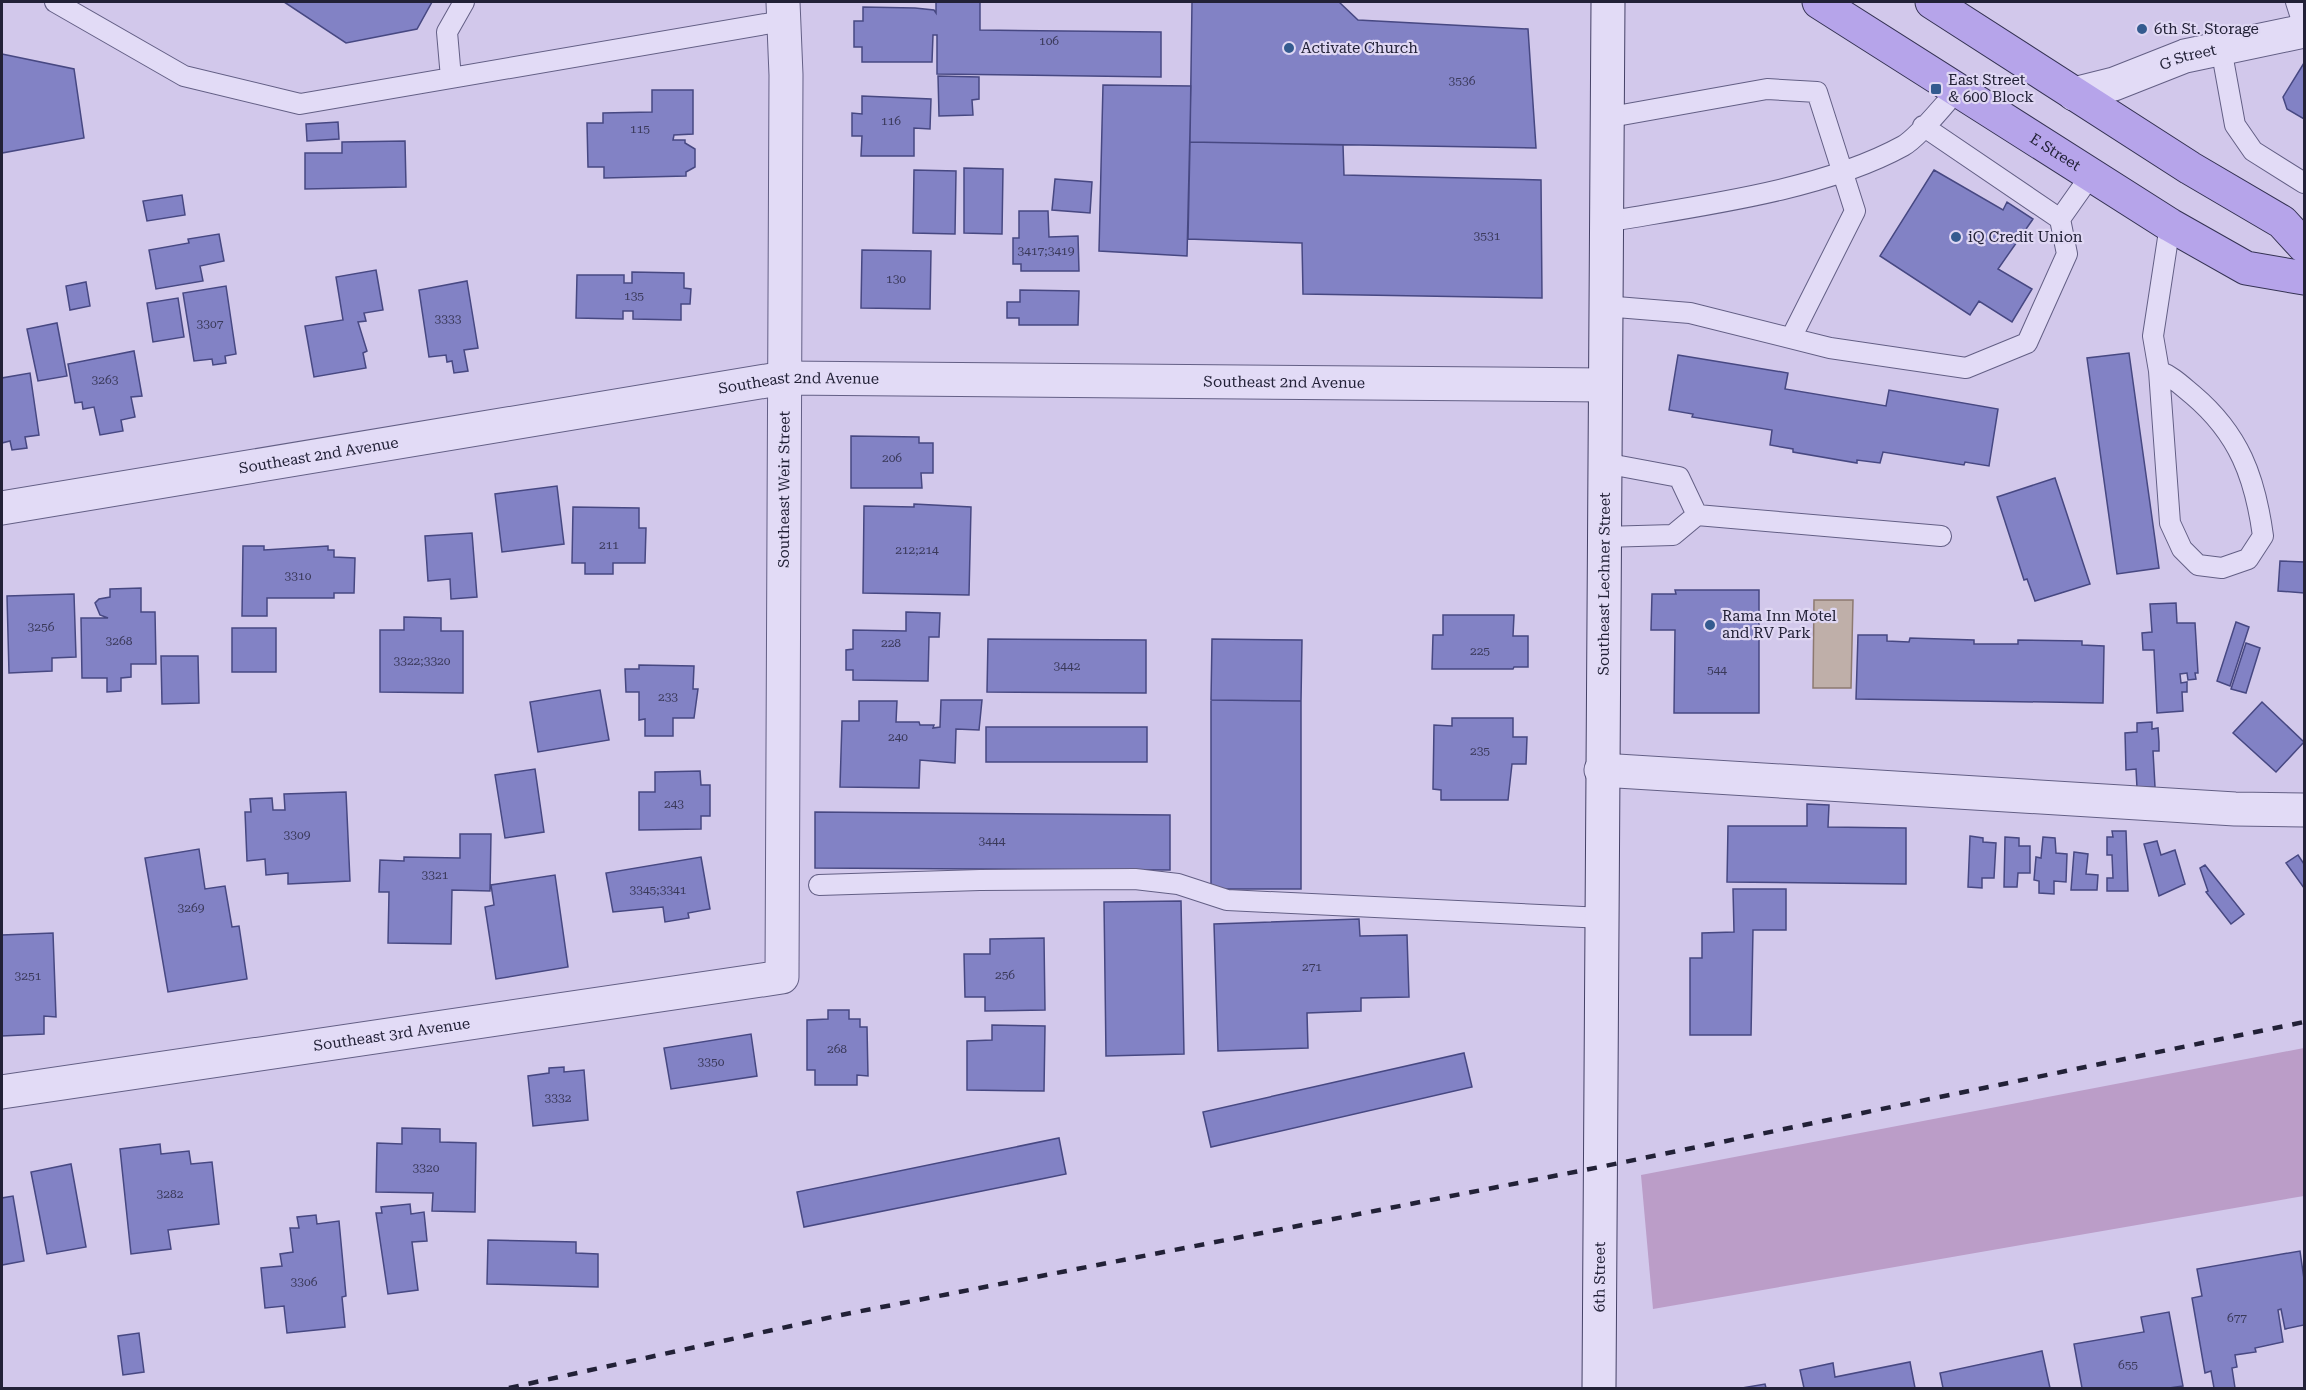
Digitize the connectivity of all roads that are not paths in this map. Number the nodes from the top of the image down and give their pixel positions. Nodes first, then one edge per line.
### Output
1 (56, 2) edge
2 (464, 2) edge
3 (1608, 2) edge
4 (1819, 2) edge
5 (1932, 2) edge
6 (2296, 2) edge
7 (783, 11) edge
8 (2304, 29) edge
9 (2222, 48) junction
10 (451, 78) junction
11 (1957, 91) junction
12 (2073, 94) junction
13 (1605, 118) junction
14 (1923, 126) junction
15 (1844, 171) junction
16 (2091, 176) junction
17 (2304, 183) edge
18 (2060, 219) junction
19 (1605, 222) junction
20 (2170, 225) junction
21 (2304, 246) edge
22 (2304, 278) edge
23 (1605, 306) junction
24 (1791, 338) junction
25 (2159, 371) junction
26 (784, 378) junction
27 (1604, 385) junction
28 (1604, 463) junction
29 (2, 508) edge
30 (1697, 515) junction
31 (1941, 536) dead end
32 (1603, 537) junction
33 (1601, 770) junction
34 (2304, 810) edge
35 (819, 885) dead end
36 (1604, 918) junction
37 (782, 977) joint
38 (2, 1092) edge
39 (1600, 1167) joint
40 (1599, 1389) edge

1 - 10 lane
2 - 10 lane
3 - 13 street, Southeast Lechner Street
4 - 11 main road, E Street
5 - 12 main road
6 - 8 lane
7 - 10 lane
7 - 26 street, Southeast Weir Street
8 - 9 street, G Street
9 - 12 street, G Street
9 - 17 lane
11 - 14 lane
11 - 16 main road, E Street
12 - 21 main road
13 - 15 lane
13 - 19 street, Southeast Lechner Street
14 - 15 lane
14 - 18 lane
15 - 19 lane
15 - 24 lane
16 - 18 lane
16 - 20 main road, E Street
18 - 24 lane
19 - 23 street, Southeast Lechner Street
20 - 22 main road, E Street
20 - 25 lane
23 - 24 lane
23 - 27 street, Southeast Lechner Street
25 - 25 lane
26 - 27 street, Southeast 2nd Avenue
26 - 29 street, Southeast 2nd Avenue
26 - 37 street, Southeast Weir Street
27 - 28 street, Southeast Lechner Street
28 - 30 lane
28 - 32 street, Southeast Lechner Street
30 - 31 lane
30 - 32 lane
32 - 33 street, Southeast Lechner Street
33 - 34 street
33 - 36 street, Southeast Lechner Street
35 - 36 lane
36 - 39 street, Southeast Lechner Street
37 - 38 street, Southeast 3rd Avenue
39 - 40 street, 6th Street

